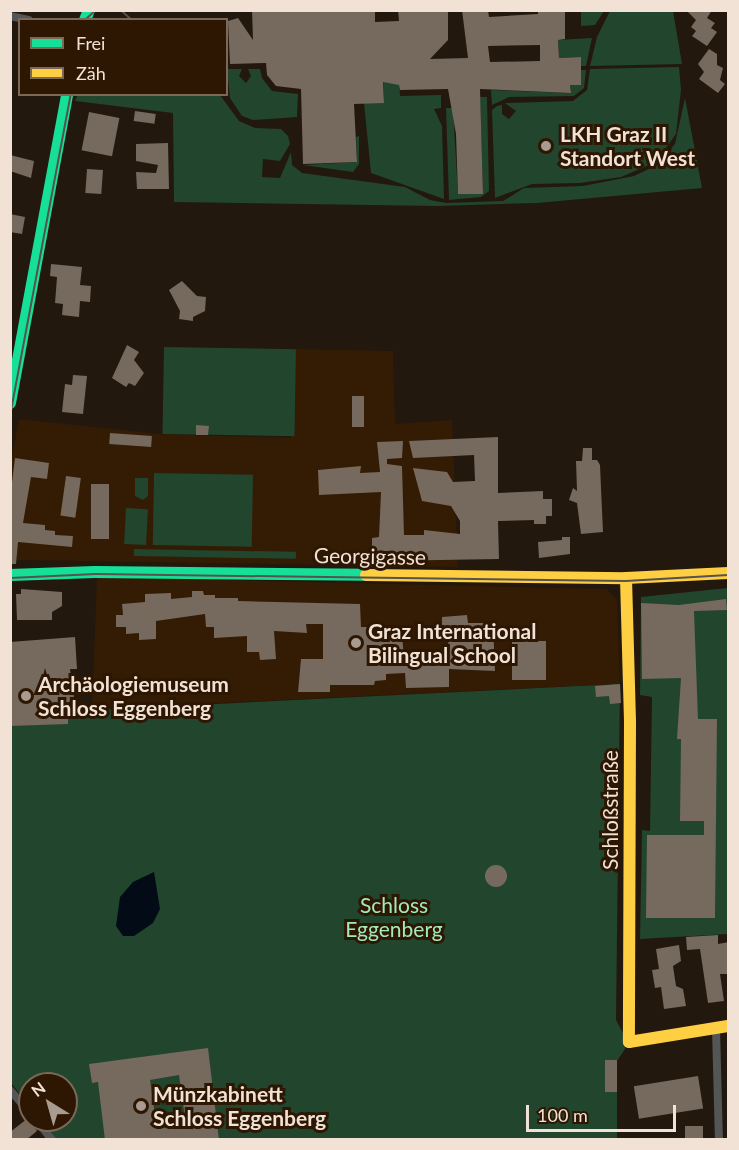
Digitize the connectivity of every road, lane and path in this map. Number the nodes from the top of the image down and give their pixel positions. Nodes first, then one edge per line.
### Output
1 (67, 96) edge
2 (10, 403) edge
3 (729, 573) edge
4 (10, 575) edge
5 (626, 578) junction
6 (722, 1027) edge
7 (719, 1140) edge

1 - 2 main road
3 - 5 main road, Georgigasse
4 - 5 main road, Georgigasse
5 - 6 main road, Schloßstraße
6 - 7 street

